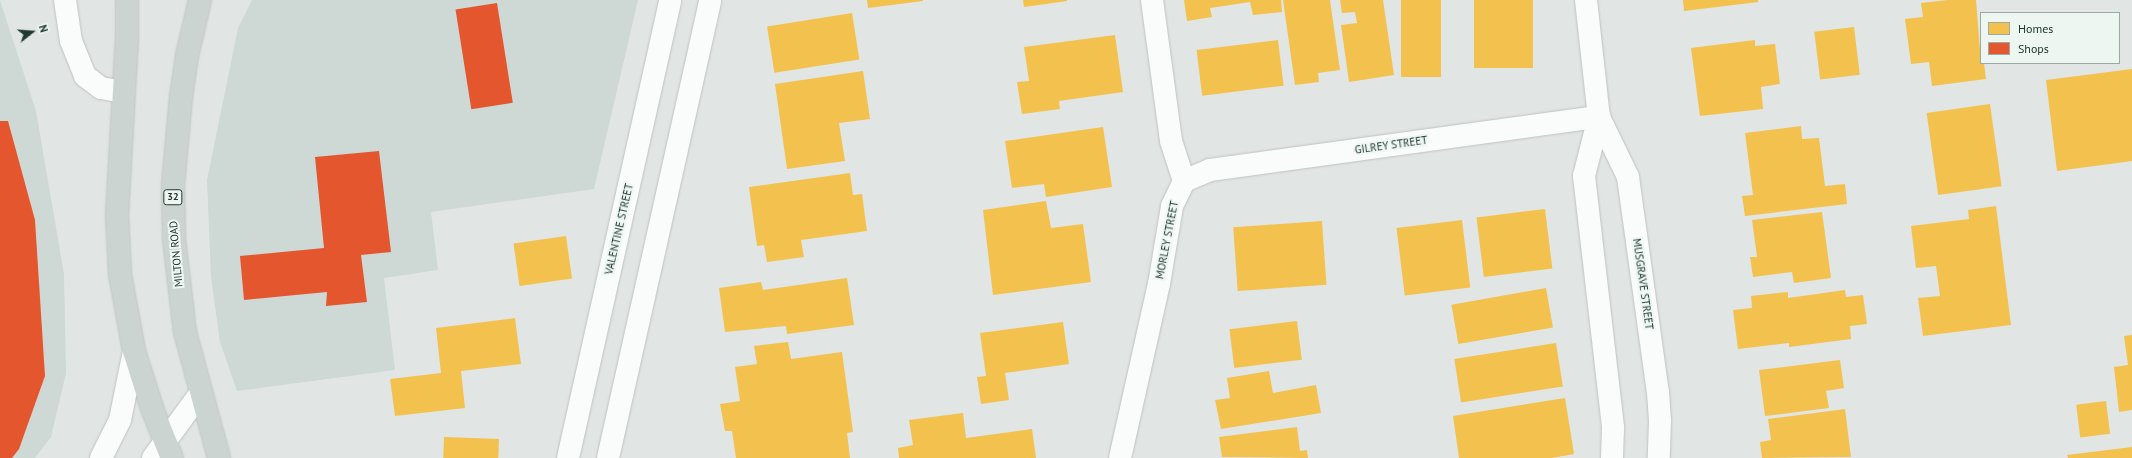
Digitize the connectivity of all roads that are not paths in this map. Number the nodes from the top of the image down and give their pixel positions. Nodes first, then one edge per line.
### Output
1 (65, 0) edge
2 (127, 0) edge
3 (200, 0) edge
4 (670, 0) edge
5 (710, 0) edge
6 (1152, 0) edge
7 (1586, 0) edge
8 (124, 92) junction
9 (1599, 117) junction
10 (1184, 181) junction
11 (134, 351) junction
12 (200, 394) junction
13 (164, 453) edge
14 (101, 458) edge
15 (219, 458) edge
16 (568, 458) edge
17 (608, 458) edge
18 (1120, 458) edge
19 (1612, 458) edge
20 (1659, 458) edge

1 - 8 street
2 - 8 main road
3 - 12 main road, MILTON ROAD / 32
4 - 16 street, VALENTINE STREET
5 - 17 street
6 - 10 street
7 - 9 street, MUSGRAVE STREET
8 - 11 main road
9 - 10 street, GILREY STREET
9 - 19 street, MUSGRAVE STREET
9 - 20 street, MUSGRAVE STREET
10 - 18 street, MORLEY STREET
11 - 13 main road
11 - 14 street
12 - 13 street
12 - 15 main road, MILTON ROAD / 32

